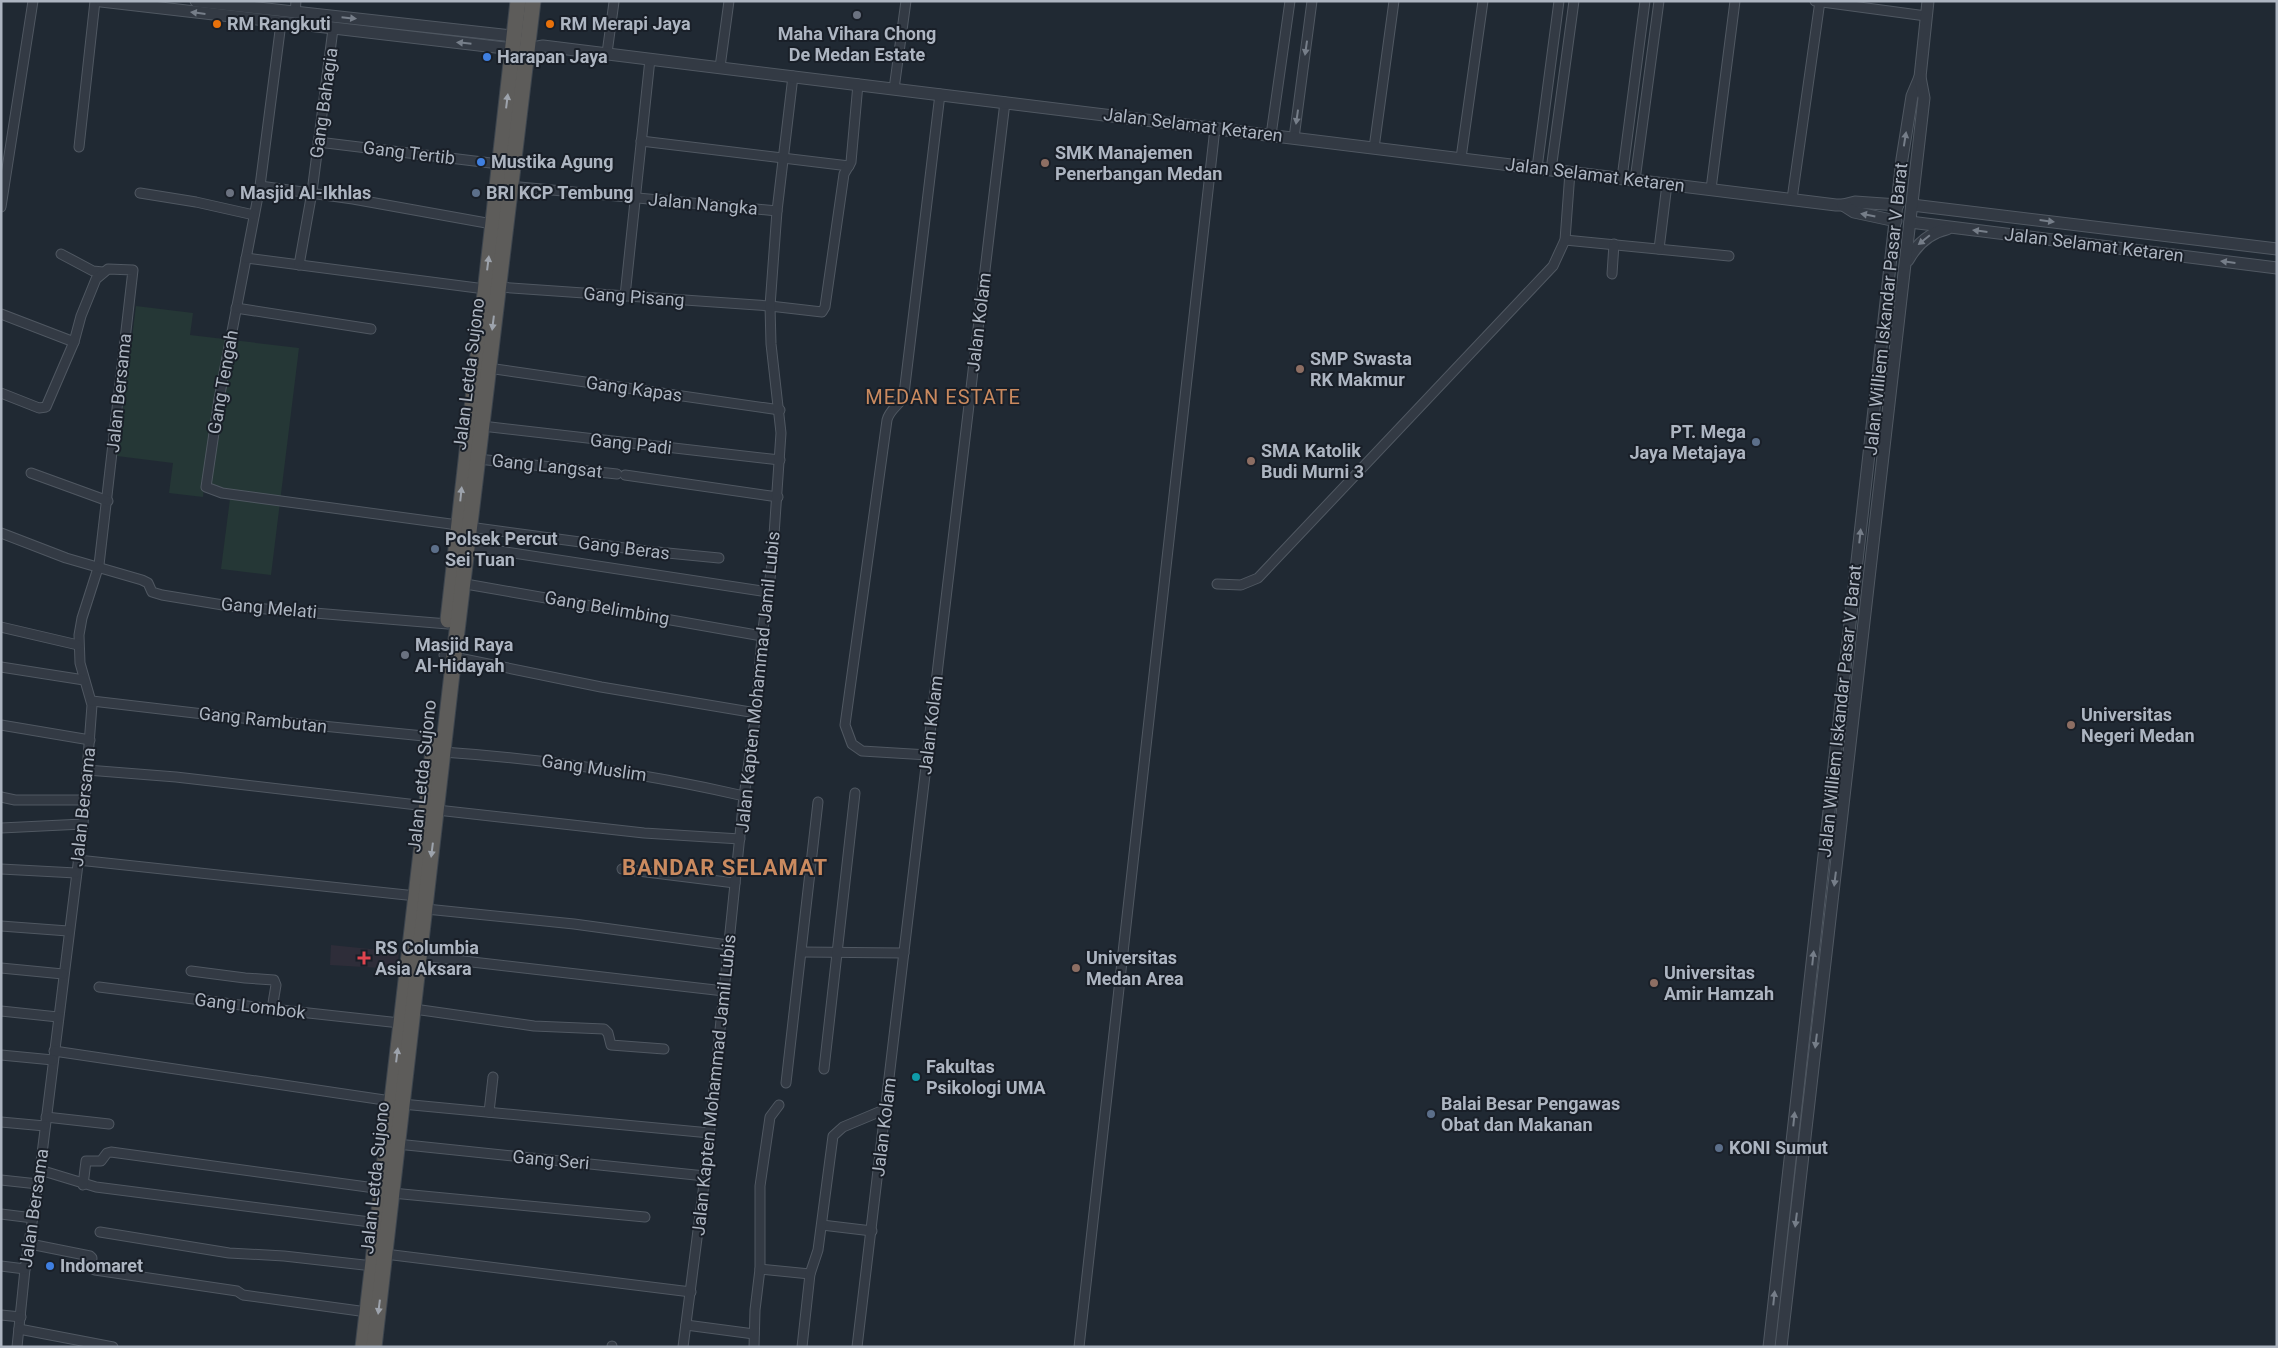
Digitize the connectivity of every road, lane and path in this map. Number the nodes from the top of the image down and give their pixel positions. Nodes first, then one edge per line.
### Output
1 (33, 1) edge
2 (95, 1) edge
3 (101, 1) edge
4 (196, 1) edge
5 (518, 1) edge
6 (533, 1) edge
7 (729, 1) edge
8 (906, 1) edge
9 (1290, 1) edge
10 (1312, 1) edge
11 (1394, 1) edge
12 (1482, 1) edge
13 (1559, 1) edge
14 (1574, 1) edge
15 (1645, 1) edge
16 (1659, 1) edge
17 (1735, 1) edge
18 (1928, 1) edge
19 (614, 2) edge
20 (1818, 2) edge
21 (251, 4) edge
22 (296, 7) edge
23 (1926, 16) junction
24 (1556, 17) junction
25 (1571, 19) junction
26 (249, 20) junction
27 (281, 23) junction
28 (333, 29) junction
29 (521, 43) junction
30 (1553, 44) junction
31 (1568, 46) junction
32 (608, 53) junction
33 (650, 59) junction
34 (720, 67) junction
35 (1549, 74) junction
36 (792, 76) junction
37 (1564, 76) junction
38 (1920, 77) junction
39 (858, 84) junction
40 (894, 89) junction
41 (940, 94) junction
42 (1005, 102) junction
43 (1544, 109) junction
44 (1559, 111) junction
45 (1215, 128) junction
46 (1271, 135) junction
47 (1294, 138) junction
48 (641, 141) junction
49 (318, 142) junction
50 (79, 147) dead end
51 (1374, 148) junction
52 (5, 156) edge
53 (783, 157) junction
54 (1461, 158) junction
55 (499, 164) junction
56 (849, 166) junction
57 (1536, 168) junction
58 (1551, 170) junction
59 (1570, 172) junction
60 (1622, 178) junction
61 (1635, 180) junction
62 (1667, 184) junction
63 (260, 186) junction
64 (509, 186) junction
65 (1710, 189) junction
66 (312, 192) junction
67 (140, 193) dead end
68 (637, 198) junction
69 (1792, 199) junction
70 (1898, 204) junction
71 (1843, 205) junction
72 (1912, 205) junction
73 (1, 207) edge
74 (777, 211) junction
75 (254, 215) junction
76 (1896, 221) junction
77 (1910, 222) junction
78 (492, 224) junction
79 (2092, 227) junction
80 (1951, 228) junction
81 (1564, 240) junction
82 (1614, 244) junction
83 (2090, 245) junction
84 (1659, 248) junction
85 (2277, 249) edge
86 (61, 254) dead end
87 (1729, 256) dead end
88 (246, 258) junction
89 (1906, 264) junction
90 (299, 265) junction
91 (2277, 268) edge
92 (103, 272) junction
93 (1612, 274) dead end
94 (491, 288) junction
95 (625, 296) junction
96 (770, 306) junction
97 (236, 308) junction
98 (1, 314) edge
99 (370, 329) dead end
100 (74, 342) junction
101 (488, 368) junction
102 (1, 393) edge
103 (780, 410) junction
104 (482, 426) junction
105 (478, 459) junction
106 (780, 460) junction
107 (31, 472) dead end
108 (1867, 473) junction
109 (1881, 475) junction
110 (778, 497) junction
111 (108, 502) junction
112 (464, 526) junction
113 (1, 533) edge
114 (467, 546) junction
115 (719, 558) dead end
116 (99, 568) junction
117 (458, 582) junction
118 (1218, 584) dead end
119 (768, 592) junction
120 (448, 624) junction
121 (1, 627) edge
122 (762, 636) junction
123 (78, 645) junction
124 (449, 655) junction
125 (1, 667) edge
126 (84, 680) junction
127 (92, 701) junction
128 (756, 713) junction
129 (1840, 715) junction
130 (1854, 716) junction
131 (1, 725) edge
132 (434, 737) junction
133 (90, 740) junction
134 (443, 752) junction
135 (928, 755) junction
136 (87, 770) junction
137 (855, 793) dead end
138 (744, 796) junction
139 (1, 797) edge
140 (84, 800) junction
141 (818, 802) dead end
142 (1830, 806) junction
143 (431, 808) junction
144 (1843, 808) junction
145 (83, 824) junction
146 (1, 828) edge
147 (740, 839) junction
148 (78, 860) junction
149 (622, 868) dead end
150 (1, 869) edge
151 (76, 873) junction
152 (735, 883) junction
153 (416, 896) junction
154 (426, 909) junction
155 (1, 926) edge
156 (68, 932) junction
157 (728, 945) junction
158 (802, 952) junction
159 (904, 953) junction
160 (836, 954) junction
161 (420, 956) junction
162 (1, 968) edge
163 (192, 971) dead end
164 (63, 974) junction
165 (99, 987) dead end
166 (724, 991) junction
167 (414, 1009) junction
168 (272, 1010) junction
169 (1, 1012) edge
170 (58, 1017) junction
171 (400, 1023) junction
172 (664, 1049) dead end
173 (1, 1055) edge
174 (53, 1055) junction
175 (824, 1069) dead end
176 (493, 1076) dead end
177 (786, 1083) dead end
178 (397, 1102) junction
179 (780, 1105) dead end
180 (886, 1109) junction
181 (489, 1112) junction
182 (1, 1122) edge
183 (46, 1122) junction
184 (109, 1124) dead end
185 (710, 1134) junction
186 (397, 1144) junction
187 (40, 1170) junction
188 (706, 1176) junction
189 (1, 1180) edge
190 (38, 1184) junction
191 (83, 1184) junction
192 (387, 1191) junction
193 (1785, 1199) junction
194 (1798, 1200) junction
195 (1, 1214) edge
196 (645, 1217) dead end
197 (33, 1218) junction
198 (378, 1223) junction
199 (822, 1225) junction
200 (872, 1231) junction
201 (100, 1232) dead end
202 (30, 1244) junction
203 (386, 1254) junction
204 (1, 1266) edge
205 (373, 1266) junction
206 (25, 1269) junction
207 (760, 1269) junction
208 (810, 1274) junction
209 (691, 1292) junction
210 (367, 1312) junction
211 (1, 1315) edge
212 (21, 1317) junction
213 (686, 1325) junction
214 (1771, 1328) junction
215 (19, 1329) junction
216 (1783, 1329) junction
217 (754, 1334) junction
218 (17, 1347) edge
219 (113, 1347) edge
220 (363, 1347) edge
221 (374, 1347) edge
222 (683, 1347) edge
223 (754, 1347) edge
224 (802, 1347) edge
225 (857, 1347) edge
226 (1079, 1347) edge
227 (1769, 1347) edge
228 (1781, 1347) edge

1 - 52 street
2 - 50 street
26 -> 3 street
4 - 21 street
5 - 29 highway, Jalan Letda Sujono
6 - 29 highway, Jalan Letda Sujono
7 - 34 street
8 - 40 street
9 - 46 street
10 -> 47 street
11 - 51 street
12 - 54 street
13 - 24 street
14 - 25 street
15 - 60 street
16 - 61 street
17 - 65 street
18 - 23 street, Jalan Williem Iskandar Pasar V Barat
19 - 32 street
20 - 23 street
20 - 69 street
21 - 22 street
21 - 26 street
22 -> 29 street
23 - 38 street, Jalan Williem Iskandar Pasar V Barat
24 - 25 street
24 - 30 street
25 - 31 street
26 - 27 street
27 - 28 street
27 - 63 street, Gang Tengah
29 -> 28 street
28 - 49 street, Gang Bahagia
29 - 32 street, Jalan Selamat Ketaren
55 -> 29 highway, Jalan Letda Sujono
29 - 64 highway, Jalan Letda Sujono
30 - 31 street
30 - 35 street
31 - 37 street
32 - 33 street, Jalan Selamat Ketaren
33 - 34 street, Jalan Selamat Ketaren
33 - 48 street
34 - 36 street, Jalan Selamat Ketaren
35 - 37 street
35 - 43 street
36 - 39 street, Jalan Selamat Ketaren
36 - 53 street, Jalan Kapten Mohammad Jamil Lubis
37 - 44 street
70 -> 38 street, Jalan Williem Iskandar Pasar V Barat
38 - 72 street, Jalan Williem Iskandar Pasar V Barat
39 - 40 street, Jalan Selamat Ketaren
39 - 56 street
40 - 41 street, Jalan Selamat Ketaren
41 - 42 street, Jalan Selamat Ketaren
41 - 135 street
42 - 45 street, Jalan Selamat Ketaren
42 - 135 street, Jalan Kolam
43 - 44 street
43 - 57 street
44 - 58 street
45 - 46 street, Jalan Selamat Ketaren
45 - 226 street
46 - 47 street, Jalan Selamat Ketaren
47 - 51 street, Jalan Selamat Ketaren
48 - 53 street
48 - 68 street
49 - 55 street, Gang Tertib
49 - 66 street, Gang Bahagia
51 - 54 street, Jalan Selamat Ketaren
52 - 73 street
53 - 56 street
53 - 74 street, Jalan Kapten Mohammad Jamil Lubis
54 - 57 street, Jalan Selamat Ketaren
55 - 78 highway, Jalan Letda Sujono
56 - 96 street, Gang Pisang
57 - 58 street, Jalan Selamat Ketaren
58 - 59 street, Jalan Selamat Ketaren
59 - 60 street, Jalan Selamat Ketaren
59 - 81 street
60 - 61 street, Jalan Selamat Ketaren
61 - 62 street, Jalan Selamat Ketaren
62 - 65 street, Jalan Selamat Ketaren
62 - 84 street
63 - 66 street
63 - 75 street, Gang Tengah
64 - 68 street, Jalan Nangka
64 - 94 highway, Jalan Letda Sujono
65 - 69 street, Jalan Selamat Ketaren
66 - 78 street
66 - 90 street, Gang Bahagia
67 - 75 street
68 - 74 street, Jalan Nangka
68 - 95 street
69 - 71 street, Jalan Selamat Ketaren
70 - 71 street, Jalan Selamat Ketaren
70 - 76 street, Jalan Williem Iskandar Pasar V Barat
76 -> 71 street, Jalan Selamat Ketaren
72 - 77 street, Jalan Williem Iskandar Pasar V Barat
72 -> 79 street, Jalan Selamat Ketaren
74 - 96 street, Jalan Kapten Mohammad Jamil Lubis
75 - 88 street, Gang Tengah
76 - 108 street, Jalan Williem Iskandar Pasar V Barat
77 - 80 street, Jalan Selamat Ketaren
77 - 89 street, Jalan Williem Iskandar Pasar V Barat
94 -> 78 highway, Jalan Letda Sujono
79 - 83 street
79 - 85 street, Jalan Selamat Ketaren
83 -> 80 street, Jalan Selamat Ketaren
80 -> 89 street
81 - 82 street
81 - 118 street
82 - 84 street
82 - 93 street
91 -> 83 street, Jalan Selamat Ketaren
84 - 87 street
86 - 92 street
88 - 90 street, Gang Pisang
88 - 97 street, Gang Tengah
89 - 109 street, Jalan Williem Iskandar Pasar V Barat
90 - 94 street, Gang Pisang
92 - 100 street
92 - 111 street, Jalan Bersama
94 - 95 street, Gang Pisang
94 -> 101 highway, Jalan Letda Sujono
112 -> 94 highway, Jalan Letda Sujono
95 - 96 street, Gang Pisang
96 - 103 street, Jalan Kapten Mohammad Jamil Lubis
97 - 99 street
97 - 112 street, Gang Tengah
98 - 100 street
100 - 102 street
101 - 103 street, Gang Kapas
101 - 104 highway, Jalan Letda Sujono
103 - 106 street, Jalan Kapten Mohammad Jamil Lubis
104 - 105 highway, Jalan Letda Sujono
104 - 106 street, Gang Padi
105 - 110 street, Gang Langsat
105 - 112 highway, Jalan Letda Sujono
106 - 110 street, Jalan Kapten Mohammad Jamil Lubis
107 - 111 street
108 - 109 street
129 -> 108 street, Jalan Williem Iskandar Pasar V Barat
109 - 130 street, Jalan Williem Iskandar Pasar V Barat
110 - 119 street, Jalan Kapten Mohammad Jamil Lubis
111 - 116 street, Jalan Bersama
112 - 114 highway, Jalan Letda Sujono
112 - 115 street, Gang Beras
112 - 117 highway, Jalan Letda Sujono
113 - 116 street, Gang Melati
114 - 117 highway, Jalan Letda Sujono
114 - 119 street
116 - 120 street, Gang Melati
116 - 123 street, Jalan Bersama
117 - 120 highway, Jalan Letda Sujono
117 - 122 street, Gang Belimbing
117 - 124 highway, Jalan Letda Sujono
119 - 122 street, Jalan Kapten Mohammad Jamil Lubis
120 - 124 highway, Jalan Letda Sujono
121 - 123 street
122 - 128 street, Jalan Kapten Mohammad Jamil Lubis
123 - 126 street, Jalan Bersama
124 - 128 street
124 - 132 highway, Jalan Letda Sujono
124 - 134 highway, Jalan Letda Sujono
125 - 126 street
126 - 127 street, Jalan Bersama
127 - 132 street, Gang Rambutan
127 - 133 street, Jalan Bersama
128 - 138 street, Jalan Kapten Mohammad Jamil Lubis
129 - 130 street
129 - 142 street, Jalan Williem Iskandar Pasar V Barat
130 - 144 street, Jalan Williem Iskandar Pasar V Barat
131 - 133 street
132 - 143 highway, Jalan Letda Sujono
133 - 136 street, Jalan Bersama
134 - 138 street, Gang Muslim
134 - 143 highway, Jalan Letda Sujono
135 - 159 street, Jalan Kolam
136 - 140 street, Jalan Bersama
136 - 143 street
137 - 160 street
138 - 147 street, Jalan Kapten Mohammad Jamil Lubis
139 - 140 street
140 - 145 street, Jalan Bersama
141 - 158 street
142 - 144 street
193 -> 142 street, Jalan Williem Iskandar Pasar V Barat
143 - 147 street
143 - 153 highway, Jalan Letda Sujono
143 -> 154 highway, Jalan Letda Sujono
144 -> 194 street, Jalan Williem Iskandar Pasar V Barat
145 - 146 street
145 - 148 street, Jalan Bersama
147 - 152 street, Jalan Kapten Mohammad Jamil Lubis
148 - 151 street, Jalan Bersama
148 - 153 street
149 - 152 street
150 - 151 street
151 - 156 street, Jalan Bersama
152 - 157 street, Jalan Kapten Mohammad Jamil Lubis
153 - 171 highway, Jalan Letda Sujono
154 - 157 street
154 - 161 highway, Jalan Letda Sujono
155 - 156 street
156 - 164 street, Jalan Bersama
157 - 166 street, Jalan Kapten Mohammad Jamil Lubis
158 - 160 street
158 - 177 street
159 - 160 street
159 - 180 street, Jalan Kolam
160 - 175 street
161 - 166 street
161 - 167 highway, Jalan Letda Sujono
162 - 164 street
163 - 168 street
164 - 170 street, Jalan Bersama
165 - 168 street, Gang Lombok
166 - 185 street, Jalan Kapten Mohammad Jamil Lubis
167 - 172 street
167 - 178 highway, Jalan Letda Sujono
168 - 171 street, Gang Lombok
169 - 170 street
170 - 174 street, Jalan Bersama
178 -> 171 highway, Jalan Letda Sujono
173 - 174 street
174 - 178 street
174 - 183 street, Jalan Bersama
176 - 181 street
178 - 181 street
178 - 186 highway, Jalan Letda Sujono
178 - 192 highway, Jalan Letda Sujono
179 - 207 street
180 - 199 street
180 - 200 street, Jalan Kolam
181 - 185 street
182 - 183 street
183 - 184 street
183 - 187 street, Jalan Bersama
185 - 188 street, Jalan Kapten Mohammad Jamil Lubis
186 - 188 street, Gang Seri
186 - 192 highway, Jalan Letda Sujono
187 - 190 street, Jalan Bersama
187 - 191 street
188 - 209 street, Jalan Kapten Mohammad Jamil Lubis
189 - 190 street
190 - 197 street, Jalan Bersama
191 - 192 street
191 - 198 street
192 - 196 street
192 - 198 highway, Jalan Letda Sujono
192 - 203 highway, Jalan Letda Sujono
193 - 194 street
214 -> 193 street, Jalan Williem Iskandar Pasar V Barat
194 -> 216 street, Jalan Williem Iskandar Pasar V Barat
195 - 197 street
197 - 202 street, Jalan Bersama
198 - 205 highway, Jalan Letda Sujono
199 - 200 street
199 - 208 street
200 - 225 street, Jalan Kolam
201 - 205 street
202 - 206 street, Jalan Bersama
202 - 210 street
203 - 209 street
203 -> 221 highway, Jalan Letda Sujono
204 - 206 street
205 - 210 highway, Jalan Letda Sujono
206 - 212 street, Jalan Bersama
207 - 208 street
207 - 217 street
208 - 224 street
209 - 213 street, Jalan Kapten Mohammad Jamil Lubis
210 - 220 highway, Jalan Letda Sujono
211 - 212 street
212 - 215 street, Jalan Bersama
213 - 217 street
213 - 222 street, Jalan Kapten Mohammad Jamil Lubis
214 - 216 street
214 - 227 street, Jalan Williem Iskandar Pasar V Barat
215 - 218 street, Jalan Bersama
215 - 219 street
216 - 228 street, Jalan Williem Iskandar Pasar V Barat
217 - 223 street

